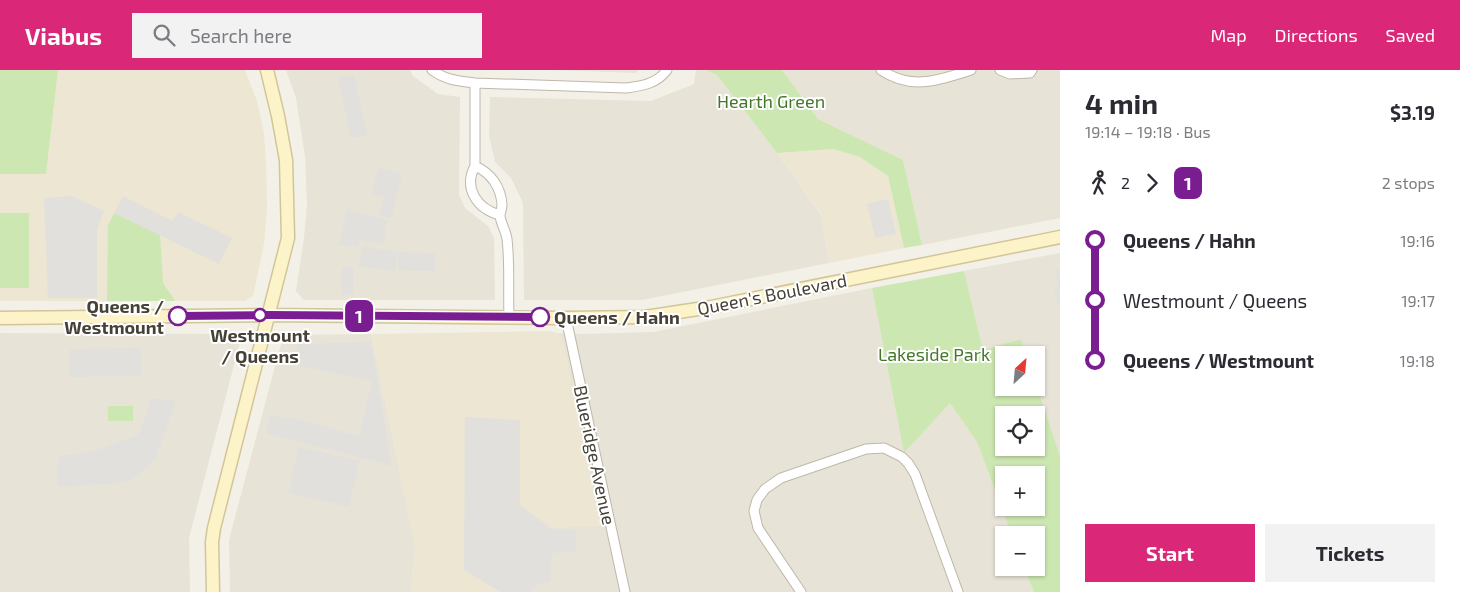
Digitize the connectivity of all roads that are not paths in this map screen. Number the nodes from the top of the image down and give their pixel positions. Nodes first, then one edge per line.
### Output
1 (267, 70) edge
2 (432, 70) edge
3 (666, 70) edge
4 (881, 70) edge
5 (971, 70) edge
6 (1000, 70) edge
7 (1032, 70) edge
8 (475, 84) junction
9 (475, 166) junction
10 (500, 215) junction
11 (1060, 237) edge
12 (268, 315) junction
13 (509, 316) junction
14 (0, 318) edge
15 (566, 318) junction
16 (213, 592) edge
17 (625, 592) edge
18 (801, 592) edge
19 (958, 592) edge

1 - 12 street
2 - 8 street
3 - 8 street
4 - 5 street
6 - 7 street
8 - 9 street
9 - 10 street
9 - 10 street
10 - 13 street
11 - 15 street, Queen's Boulevard
12 - 13 street, Queen's Boulevard
12 - 14 street, Queen's Boulevard
12 - 16 street
13 - 15 street, Queen's Boulevard
15 - 17 street, Blueridge Avenue
18 - 19 street

